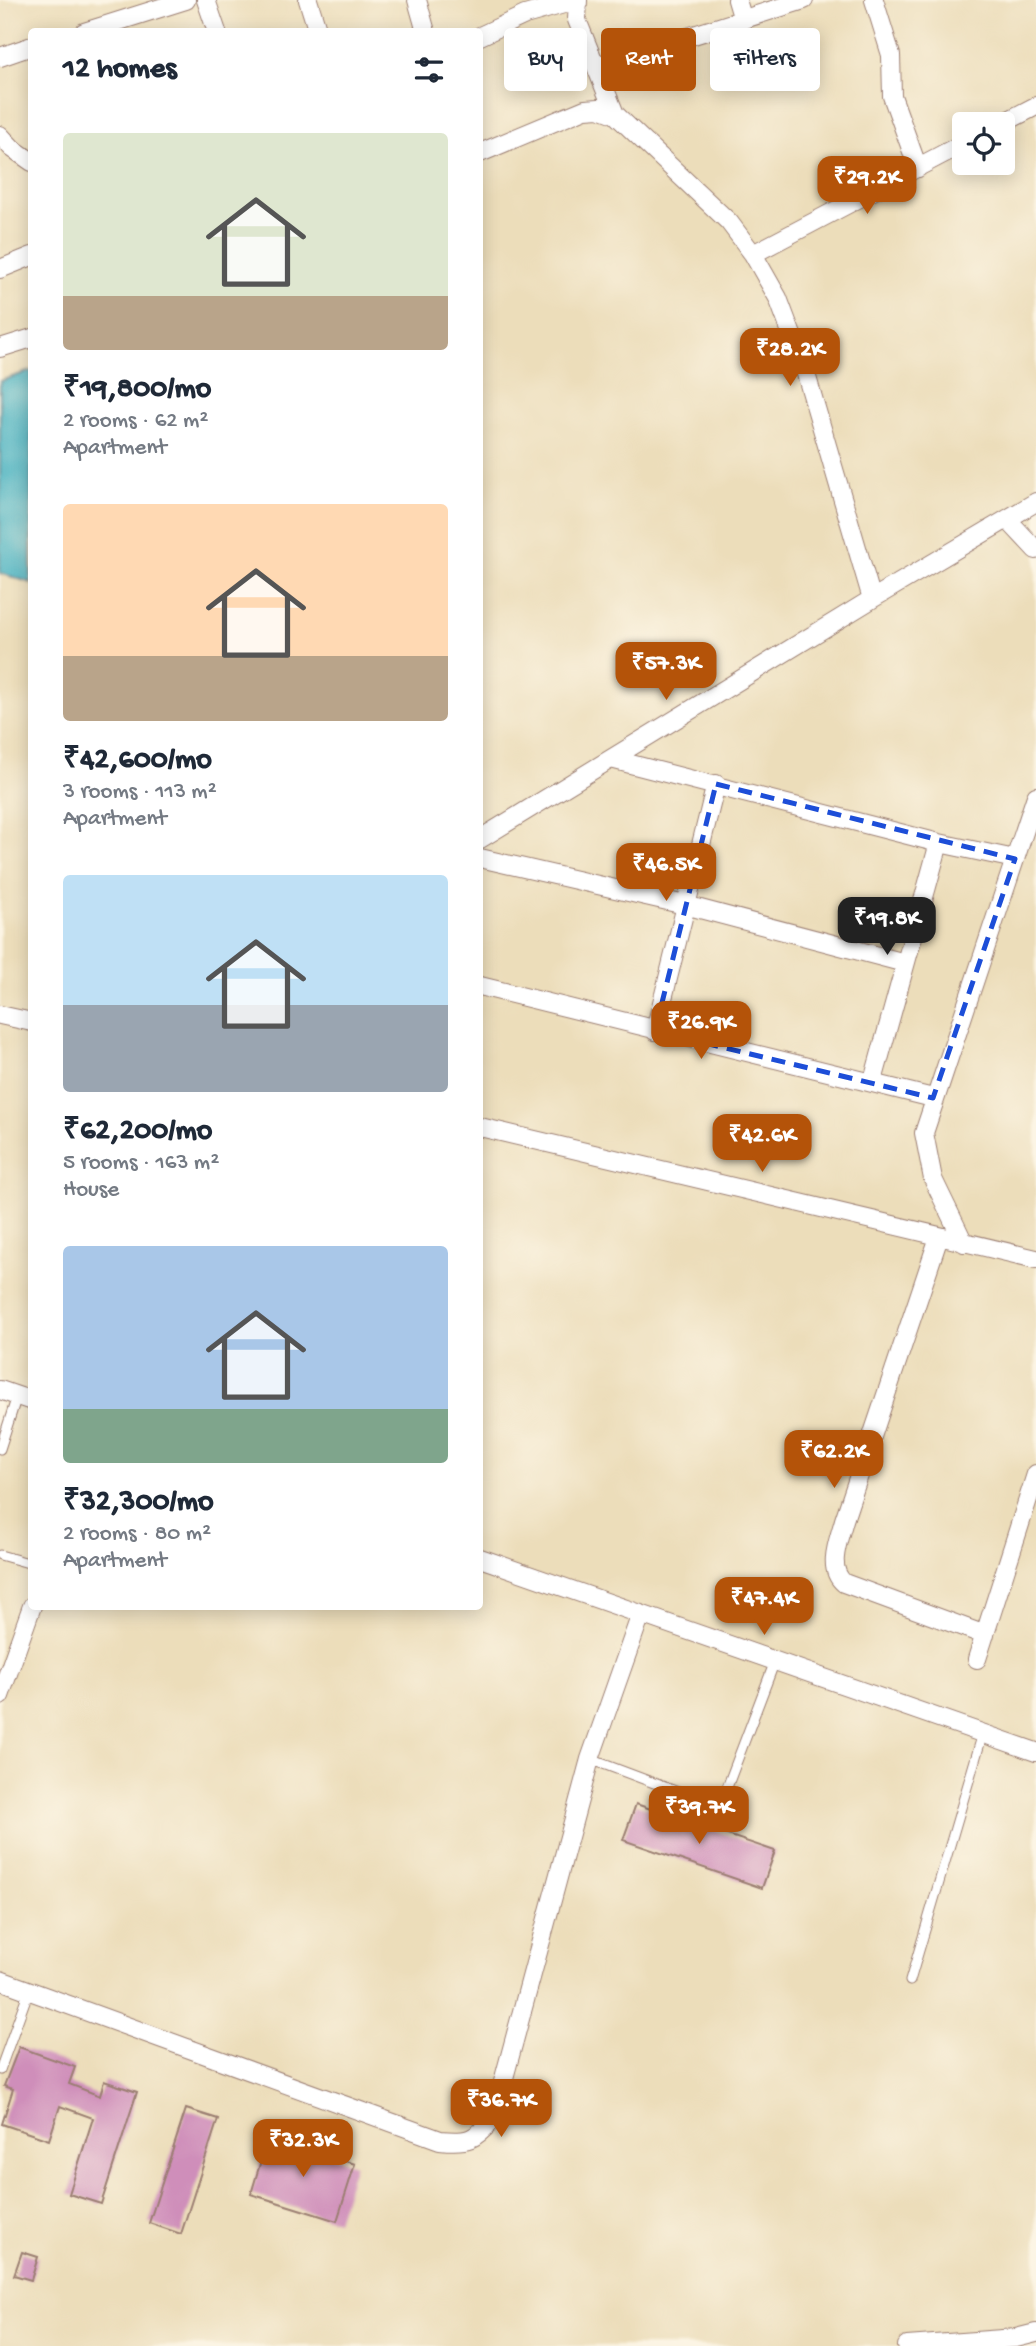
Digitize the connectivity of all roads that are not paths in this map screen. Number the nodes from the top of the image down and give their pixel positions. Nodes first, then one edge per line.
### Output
1 (186, 0) edge
2 (206, 0) edge
3 (308, 0) edge
4 (417, 0) edge
5 (578, 0) edge
6 (737, 0) edge
7 (804, 0) edge
8 (874, 0) edge
9 (743, 20) junction
10 (97, 28) edge
11 (216, 28) edge
12 (317, 28) edge
13 (425, 28) edge
14 (483, 35) edge
15 (28, 47) edge
16 (0, 57) edge
17 (596, 66) junction
18 (1036, 106) edge
19 (615, 114) junction
20 (1015, 117) edge
21 (0, 135) edge
22 (952, 150) edge
23 (483, 152) edge
24 (28, 159) edge
25 (918, 168) junction
26 (753, 254) junction
27 (28, 258) edge
28 (0, 270) edge
29 (28, 339) edge
30 (0, 348) edge
31 (1036, 502) edge
32 (1007, 519) junction
33 (1036, 550) edge
34 (872, 598) junction
35 (611, 759) junction
36 (716, 785) junction
37 (1036, 796) edge
38 (483, 837) edge
39 (939, 843) junction
40 (483, 859) edge
41 (1015, 859) junction
42 (685, 905) junction
43 (905, 962) junction
44 (483, 987) edge
45 (0, 1015) edge
46 (28, 1021) edge
47 (655, 1031) junction
48 (873, 1081) junction
49 (933, 1098) junction
50 (483, 1128) edge
51 (939, 1237) junction
52 (964, 1243) junction
53 (1036, 1259) edge
54 (16, 1396) edge
55 (0, 1450) edge
56 (1036, 1474) edge
57 (0, 1555) edge
58 (483, 1559) edge
59 (28, 1563) edge
60 (31, 1610) edge
61 (641, 1614) junction
62 (985, 1635) junction
63 (977, 1659) dead end
64 (775, 1661) junction
65 (0, 1696) edge
66 (983, 1733) junction
67 (1036, 1752) edge
68 (590, 1759) junction
69 (0, 1980) edge
70 (910, 1981) dead end
71 (29, 1990) junction
72 (0, 2070) edge
73 (1036, 2333) edge
74 (907, 2346) edge

1 - 10 street
2 - 11 street
3 - 12 street
4 - 13 street
5 - 14 street
5 - 17 street
6 - 9 street
7 - 9 street
8 - 25 street
9 - 17 street
15 - 16 street
17 - 19 street
18 - 20 street
19 - 23 street
19 - 26 street
21 - 24 street
22 - 25 street
25 - 26 street
26 - 34 street
27 - 28 street
29 - 30 street
31 - 32 street
32 - 33 street
32 - 34 street
34 - 35 street
35 - 36 street
35 - 38 street
36 - 39 street
36 - 42 street
37 - 41 street
39 - 41 street
39 - 43 street
40 - 42 street
41 - 49 street
42 - 43 street
42 - 47 street
43 - 48 street
44 - 47 street
45 - 46 street
47 - 48 street
48 - 49 street
49 - 52 street
50 - 51 street
51 - 52 street
51 - 62 street
52 - 53 street
54 - 55 lane
56 - 62 street
57 - 59 lane
58 - 61 street
60 - 65 street
61 - 64 street
61 - 68 street
62 - 63 street
64 - 66 street
64 - 68 lane
66 - 67 street
66 - 70 lane
68 - 71 street
69 - 71 street
71 - 72 lane
73 - 74 street

